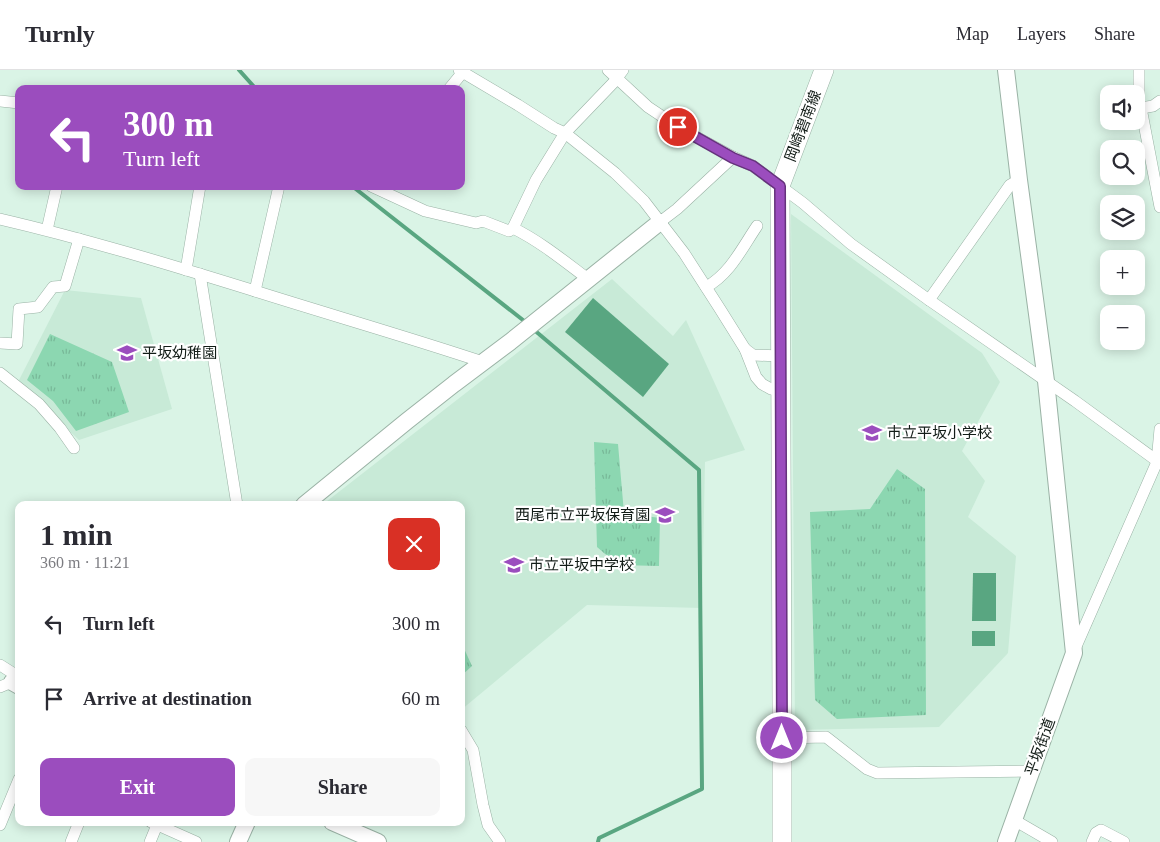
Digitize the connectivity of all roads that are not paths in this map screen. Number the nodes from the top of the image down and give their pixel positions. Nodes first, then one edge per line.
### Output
1 (824, 70) edge
2 (1006, 70) edge
3 (1139, 70) edge
4 (461, 71) edge
5 (616, 72) edge
6 (452, 85) edge
7 (1139, 85) edge
8 (0, 101) edge
9 (1160, 101) edge
10 (15, 102) edge
11 (1145, 107) edge
12 (1145, 129) edge
13 (565, 133) junction
14 (733, 158) junction
15 (1019, 180) junction
16 (780, 186) junction
17 (56, 190) edge
18 (199, 190) edge
19 (278, 190) edge
20 (378, 190) edge
21 (1160, 207) edge
22 (0, 219) edge
23 (660, 222) junction
24 (757, 226) dead end
25 (513, 228) junction
26 (47, 230) junction
27 (79, 239) junction
28 (186, 270) junction
29 (200, 274) junction
30 (588, 279) junction
31 (706, 287) junction
32 (255, 291) junction
33 (929, 300) junction
34 (0, 343) edge
35 (745, 349) junction
36 (781, 356) junction
37 (483, 362) junction
38 (0, 373) edge
39 (1046, 382) junction
40 (781, 390) junction
41 (1160, 430) edge
42 (74, 448) dead end
43 (1159, 465) edge
44 (236, 501) edge
45 (309, 501) edge
46 (1074, 652) junction
47 (0, 665) edge
48 (14, 682) edge
49 (465, 737) edge
50 (782, 738) junction
51 (1032, 770) junction
52 (15, 785) edge
53 (5, 799) edge
54 (1014, 820) junction
55 (0, 824) edge
56 (77, 826) edge
57 (154, 826) edge
58 (159, 826) edge
59 (245, 826) edge
60 (341, 826) edge
61 (71, 842) edge
62 (150, 842) edge
63 (196, 842) edge
64 (238, 842) edge
65 (378, 842) edge
66 (500, 842) edge
67 (782, 842) edge
68 (1006, 842) edge
69 (1052, 842) edge
70 (1092, 842) edge
71 (1124, 842) edge

1 - 16 main road, 岡崎碧南線
2 - 15 street
3 - 7 street
4 - 6 street
4 - 13 street
5 - 13 street
5 - 14 street
8 - 10 street
9 - 11 street
12 - 21 street
13 - 23 street
13 - 25 street
14 - 16 street
14 - 23 street
15 - 33 street
15 - 39 street
16 - 33 street
16 - 36 main road, 岡崎碧南線
17 - 26 street
18 - 28 street
19 - 32 street
20 - 25 street
22 - 26 street
23 - 30 street
23 - 31 street
24 - 31 street
25 - 30 street
26 - 27 street
27 - 28 street
27 - 34 street
28 - 29 street
29 - 32 street
29 - 44 street
30 - 37 street
31 - 35 street
32 - 37 street
33 - 39 street
35 - 36 street
35 - 40 street
36 - 40 main road, 岡崎碧南線
37 - 45 street
38 - 42 street
39 - 43 street
39 - 46 street
40 - 50 main road, 岡崎碧南線
41 - 43 street
43 - 46 street
46 - 51 street, 平坂街道
47 - 48 street
49 - 66 street
50 - 51 street
50 - 67 main road, 岡崎碧南線
51 - 54 street, 平坂街道
52 - 53 street
53 - 55 street
54 - 68 street, 平坂街道
54 - 69 street
56 - 61 street
57 - 62 street
58 - 63 street
59 - 64 street
60 - 65 street
70 - 71 street

